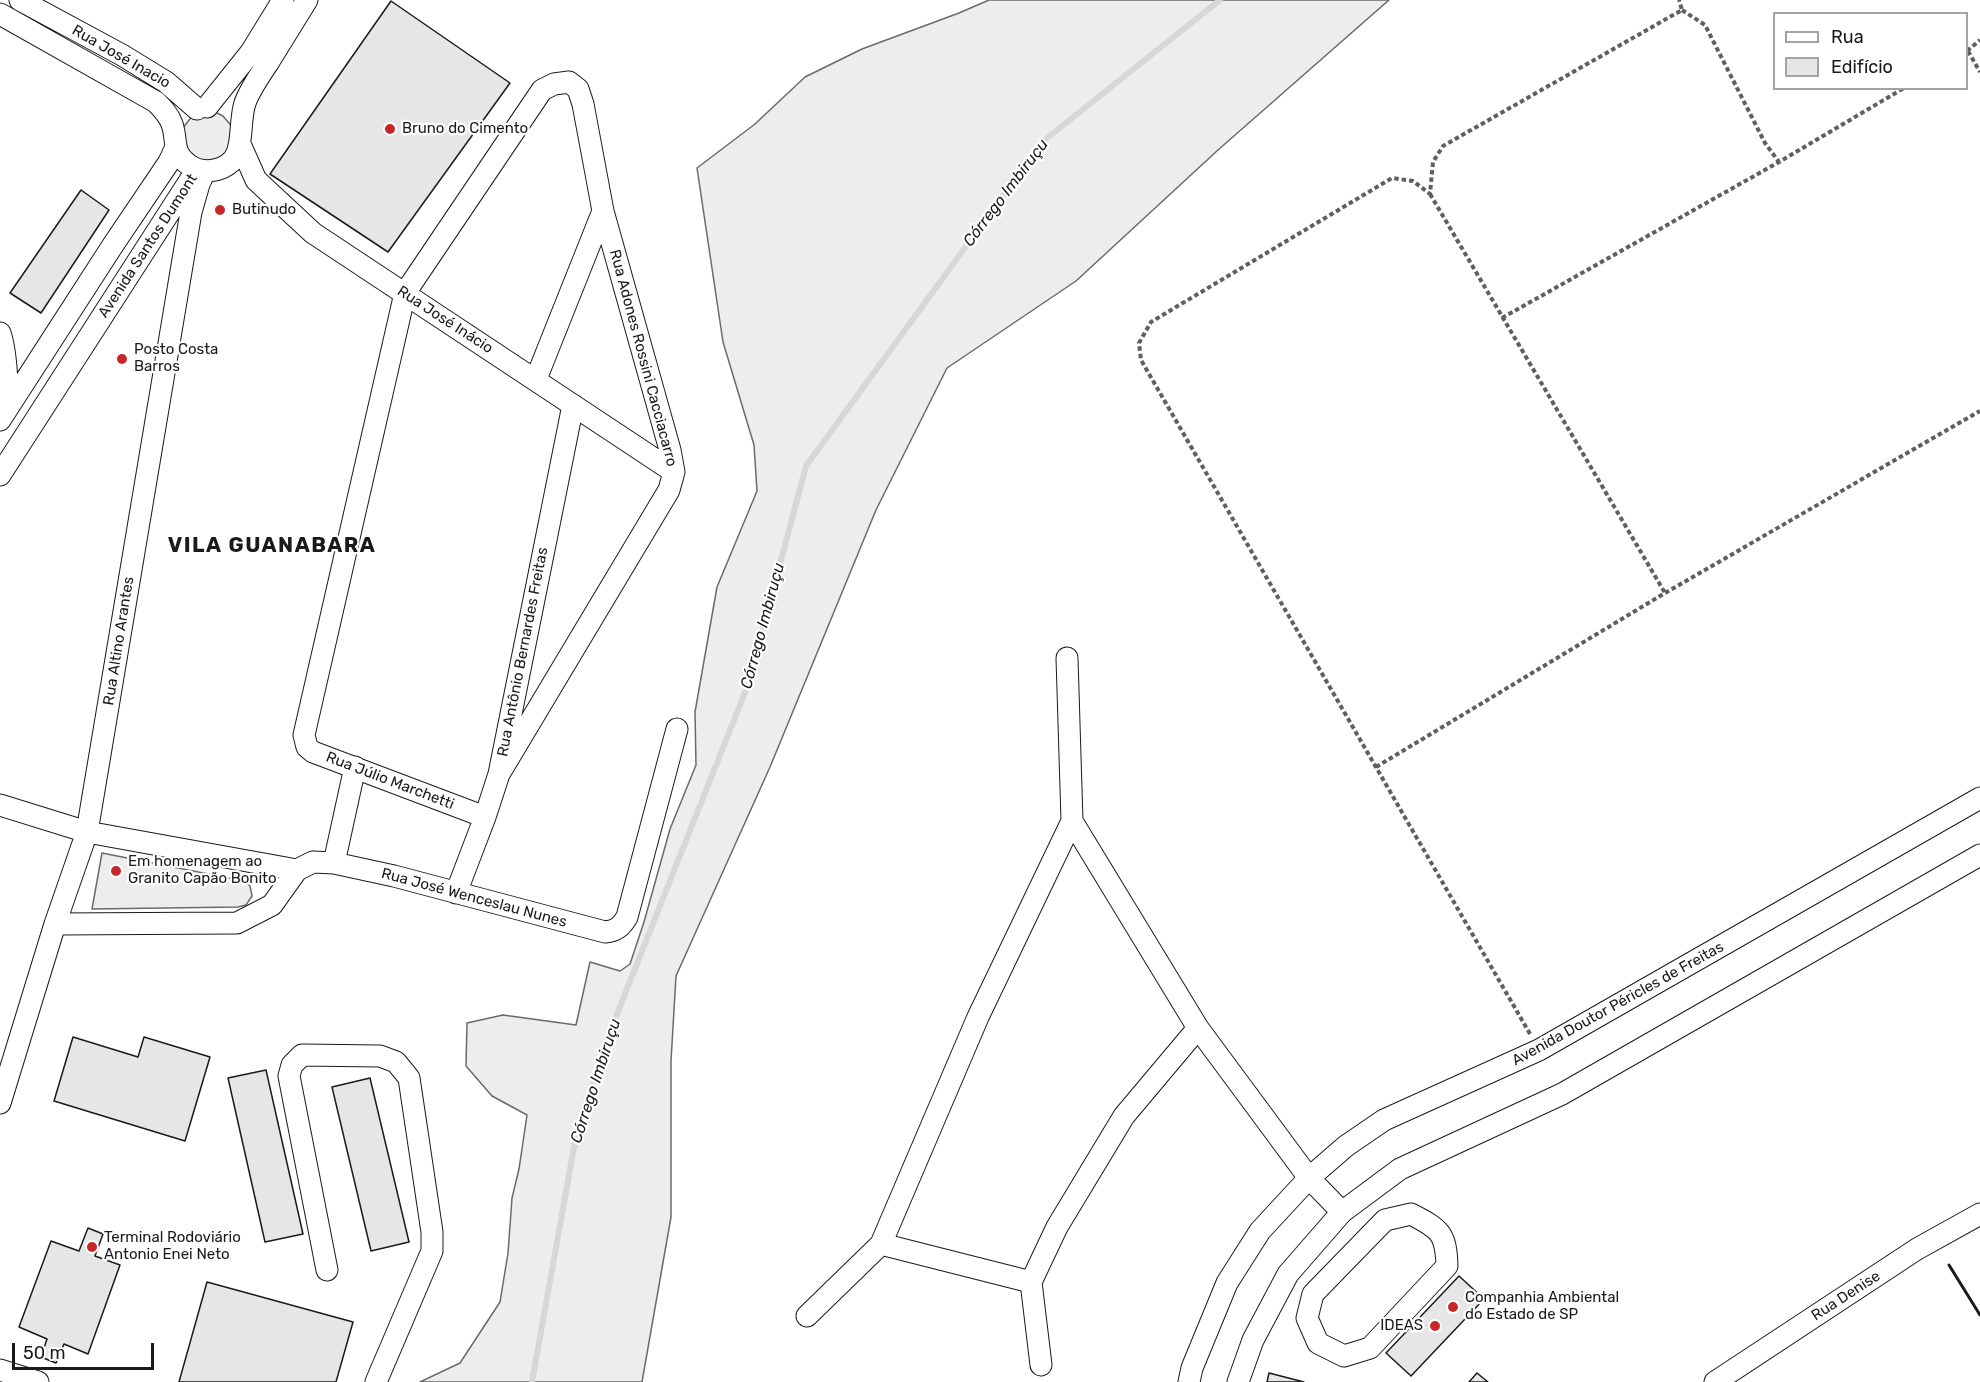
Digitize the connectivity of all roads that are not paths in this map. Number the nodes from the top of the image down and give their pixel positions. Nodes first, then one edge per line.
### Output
1 (20, 0) edge
2 (283, 0) edge
3 (307, 0) edge
4 (0, 14) edge
5 (202, 108) junction
6 (240, 140) junction
7 (175, 144) junction
8 (207, 170) junction
9 (256, 180) junction
10 (603, 211) junction
11 (405, 294) junction
12 (0, 333) edge
13 (536, 379) junction
14 (573, 405) junction
15 (3, 412) edge
16 (33, 423) junction
17 (674, 472) junction
18 (0, 475) edge
19 (1067, 658) dead end
20 (677, 729) dead end
21 (355, 767) junction
22 (499, 774) junction
23 (1980, 798) edge
24 (0, 805) edge
25 (485, 817) junction
26 (1072, 821) junction
27 (87, 832) junction
28 (1980, 855) edge
29 (334, 863) junction
30 (297, 870) junction
31 (456, 893) junction
32 (55, 924) junction
33 (1198, 1028) junction
34 (0, 1102) edge
35 (1309, 1178) junction
36 (1342, 1212) junction
37 (1980, 1214) edge
38 (1316, 1242) junction
39 (881, 1244) junction
40 (1340, 1266) junction
41 (327, 1270) dead end
42 (1031, 1282) junction
43 (807, 1317) dead end
44 (1041, 1365) dead end
45 (0, 1370) edge
46 (38, 1382) edge
47 (376, 1382) edge
48 (1189, 1382) edge
49 (1238, 1382) edge
50 (1715, 1382) edge

1 - 5 street, Rua José Inacio
2 - 5 street, Avenida Santos Dumont
3 - 6 street, Avenida Santos Dumont
4 - 7 street, Rua José Inacio
5 - 6 street, Rua José Inacio
5 - 7 street, Avenida Santos Dumont
6 - 8 street, Avenida Santos Dumont
6 - 9 street, Rua José Inácio
7 - 8 street, Rua José Inacio
7 - 15 street, Avenida Santos Dumont
8 - 9 street
8 - 16 street, Avenida Santos Dumont
8 - 27 street, Rua Altino Arantes
9 - 11 street, Rua José Inácio
10 - 11 street, Rua Adones Rossini Cacciacarro
10 - 13 street
10 - 17 street, Rua Adones Rossini Cacciacarro
11 - 13 street, Rua José Inácio
11 - 21 street, Rua Júlio Marchetti
12 - 15 street
13 - 14 street, Rua José Inácio
14 - 17 street, Rua José Inácio
14 - 22 street, Rua Antônio Bernardes Freitas
15 - 16 street
16 - 18 street, Avenida Santos Dumont
17 - 22 street, Rua Adones Rossini Cacciacarro
19 - 26 street
20 - 31 street, Rua José Wenceslau Nunes
21 - 25 street, Rua Júlio Marchetti
21 - 29 street
22 - 25 street, Rua Antônio Bernardes Freitas
23 - 35 street, Avenida Doutor Péricles de Freitas
24 - 27 street
25 - 31 street, Rua Antônio Bernardes Freitas
26 - 33 street
26 - 39 street
27 - 30 street
27 - 32 street, Rua Altino Arantes
28 - 36 street
29 - 30 street, Rua José Wenceslau Nunes
29 - 31 street, Rua José Wenceslau Nunes
30 - 32 street
32 - 34 street, Rua Altino Arantes
33 - 35 street
33 - 42 street
35 - 36 street
35 - 48 street, Avenida Doutor Péricles de Freitas
36 - 38 street
37 - 50 street, Rua Denise
38 - 40 street
38 - 49 street
39 - 42 street
39 - 43 street
40 - 40 street
41 - 47 street
42 - 44 street
45 - 46 street

